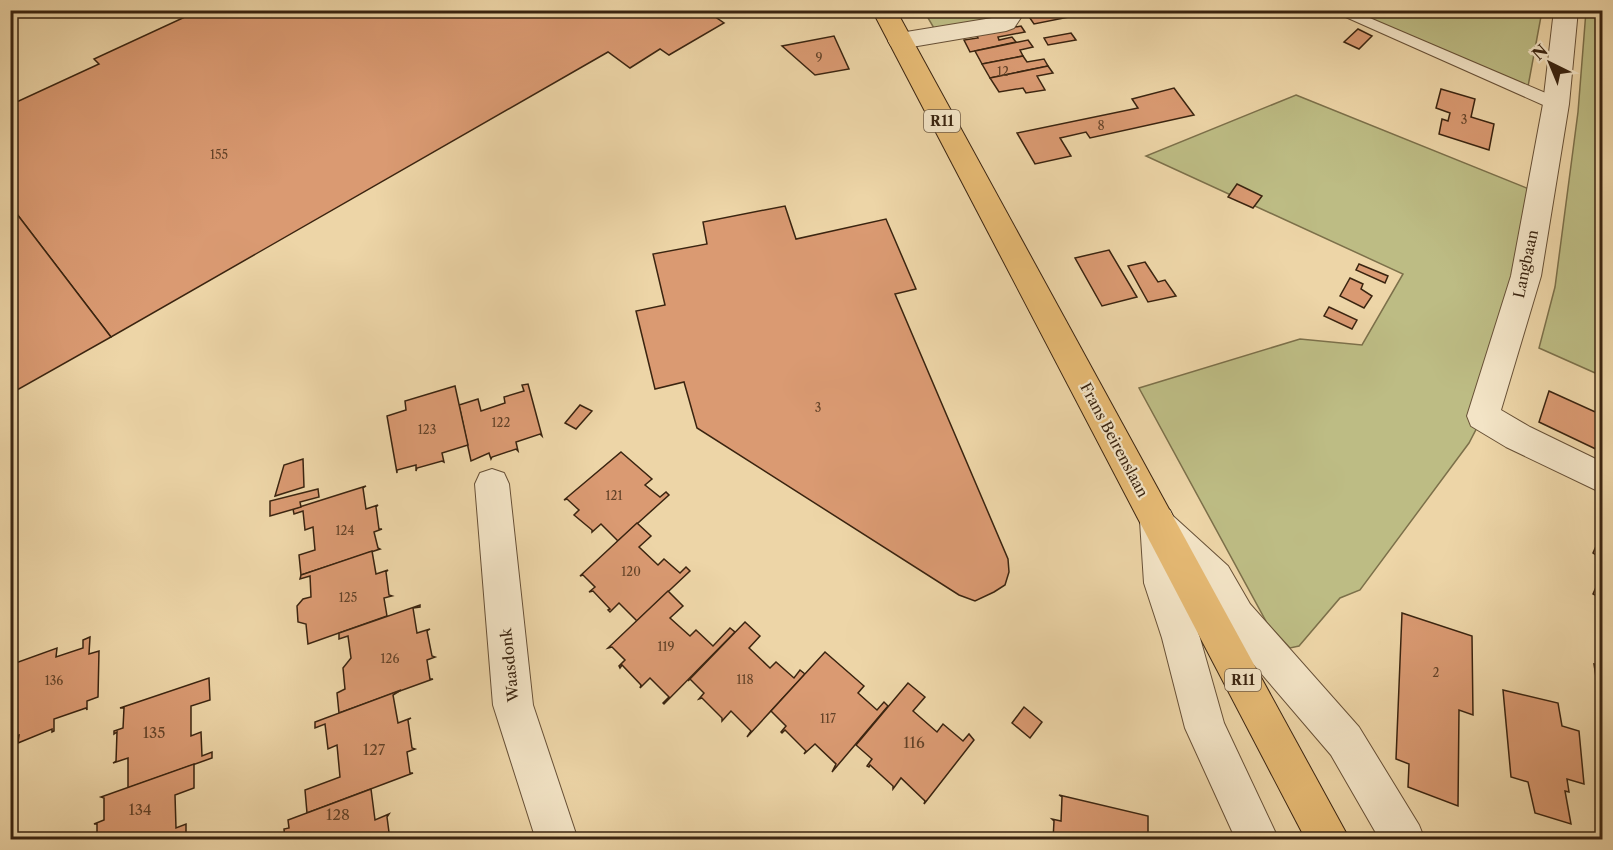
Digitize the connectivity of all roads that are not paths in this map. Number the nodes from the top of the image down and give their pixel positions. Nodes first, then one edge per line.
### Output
1 (884, 10) edge
2 (1014, 10) edge
3 (1337, 10) edge
4 (1566, 10) edge
5 (900, 41) junction
6 (1556, 104) junction
7 (1602, 478) edge
8 (492, 484) dead end
9 (1158, 521) junction
10 (557, 840) edge
11 (1257, 840) edge
12 (1329, 840) edge
13 (1404, 840) edge

1 - 5 main road, Frans Beirenslaan / R11
2 - 5 street
3 - 6 lane
4 - 6 street
5 - 9 main road, Frans Beirenslaan / R11
6 - 7 street, Langbaan
8 - 10 street, Waasdonk
9 - 11 street
9 - 12 main road, Frans Beirenslaan / R11
9 - 13 street

